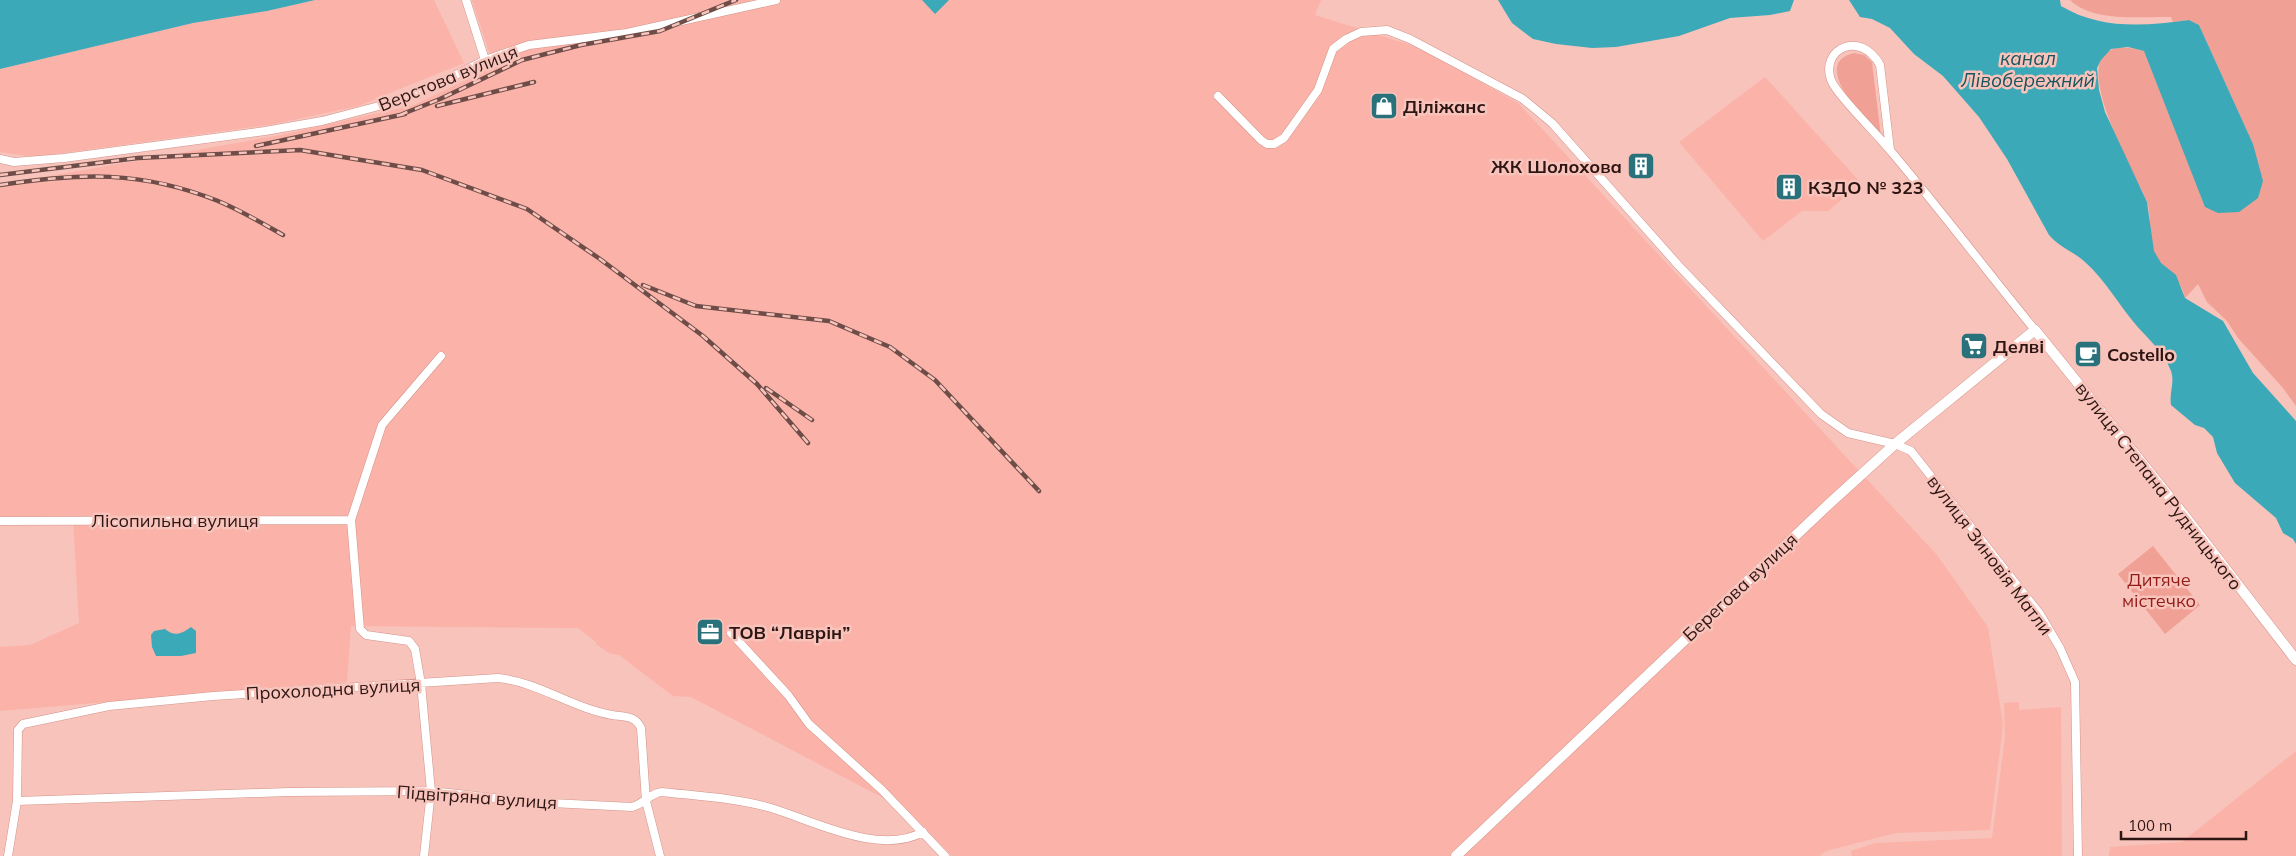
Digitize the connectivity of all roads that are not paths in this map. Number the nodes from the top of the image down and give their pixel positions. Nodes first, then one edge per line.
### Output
1 (466, 0) edge
2 (776, 0) edge
3 (485, 60) junction
4 (1218, 96) dead end
5 (1890, 150) junction
6 (0, 159) edge
7 (2035, 330) junction
8 (441, 356) dead end
9 (1895, 444) junction
10 (351, 520) junction
11 (0, 521) edge
12 (731, 633) dead end
13 (2296, 660) edge
14 (421, 684) junction
15 (431, 791) junction
16 (17, 801) junction
17 (646, 801) junction
18 (923, 832) junction
19 (8, 856) edge
20 (424, 856) edge
21 (660, 856) edge
22 (944, 856) edge
23 (1456, 856) edge
24 (2078, 856) edge

1 - 3 street
2 - 3 street, Верстова вулиця
3 - 6 street, Верстова вулиця
4 - 9 street, вулиця Зиновія Матли
5 - 5 street, вулиця Степана Рудницького
5 - 7 street, вулиця Степана Рудницького
7 - 9 street, Берегова вулиця
7 - 13 street, вулиця Степана Рудницького
8 - 10 street
9 - 23 street, Берегова вулиця
9 - 24 street, вулиця Зиновія Матли
10 - 11 street, Лісопильна вулиця
10 - 14 street
12 - 18 street
14 - 15 street
14 - 16 street, Прохолодна вулиця
14 - 17 street, Прохолодна вулиця
15 - 16 street, Підвітряна вулиця
15 - 17 street, Підвітряна вулиця
15 - 20 street
16 - 19 street
17 - 18 street, Підвітряна вулиця
17 - 21 street
18 - 22 street

